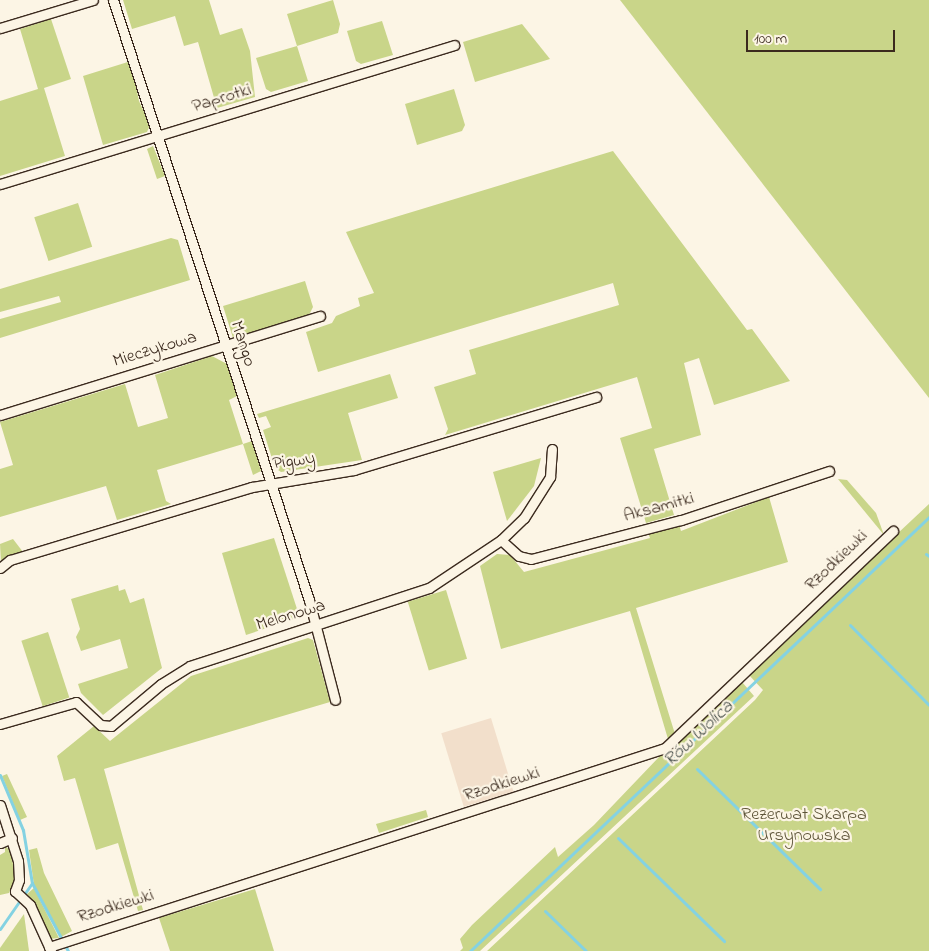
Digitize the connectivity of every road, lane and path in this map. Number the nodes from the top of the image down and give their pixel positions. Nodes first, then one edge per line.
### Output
1 (93, 0) edge
2 (113, 0) edge
3 (0, 28) edge
4 (454, 45) dead end
5 (158, 136) junction
6 (0, 184) edge
7 (320, 316) dead end
8 (226, 346) junction
9 (596, 397) dead end
10 (0, 415) edge
11 (552, 450) dead end
12 (829, 471) dead end
13 (269, 482) junction
14 (893, 531) dead end
15 (501, 540) junction
16 (0, 568) edge
17 (313, 627) junction
18 (335, 700) dead end
19 (0, 724) edge
20 (0, 804) edge
21 (12, 838) junction
22 (0, 843) edge
23 (51, 948) edge

1 - 3 street
2 - 5 street, Mango
4 - 5 street, Paprotki
5 - 6 street, Paprotki
5 - 8 street, Mango
7 - 8 street, Mieczykowa
8 - 10 street, Mieczykowa
8 - 13 street, Mango
9 - 13 street, Pigwy
11 - 15 street, Melonowa
12 - 15 street, Aksamitki
13 - 16 street, Pigwy
13 - 17 street, Mango
14 - 23 street, Rzodkiewki
15 - 17 street, Melonowa
17 - 18 street, Mango
17 - 19 street, Melonowa
20 - 21 street
21 - 22 street
21 - 23 street

